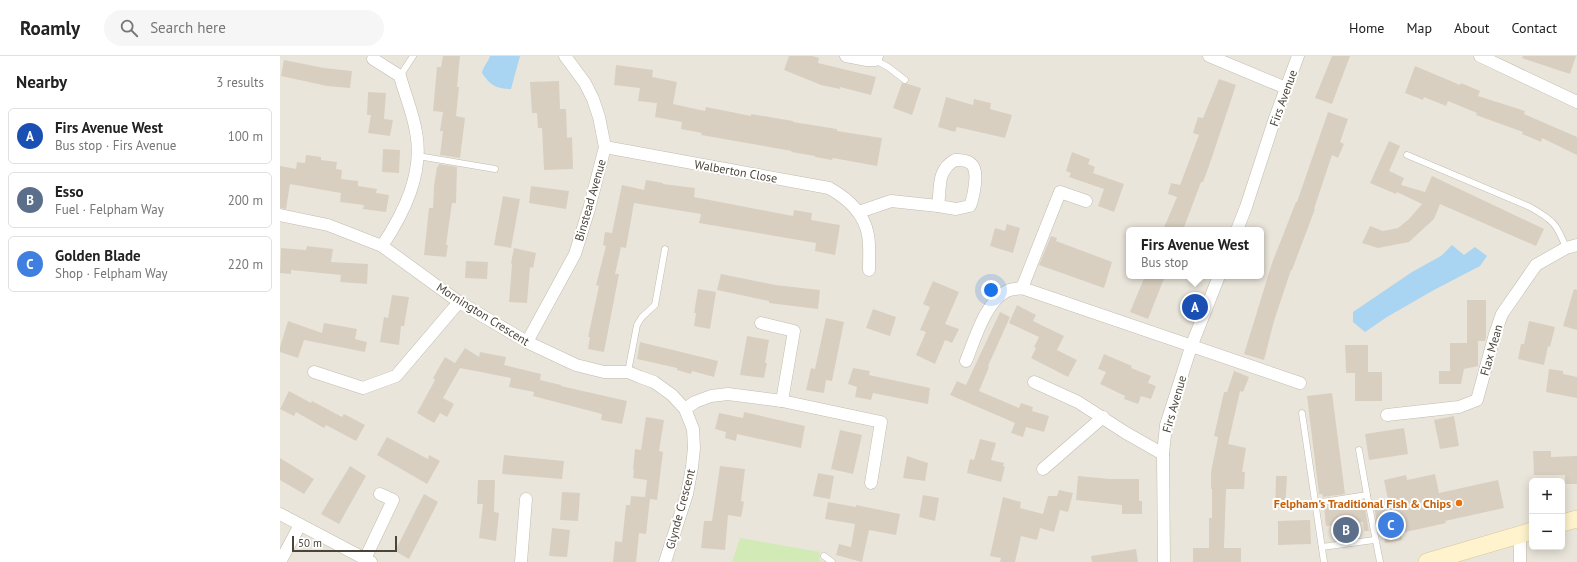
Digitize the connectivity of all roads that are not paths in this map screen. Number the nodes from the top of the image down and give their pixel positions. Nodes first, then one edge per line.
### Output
1 (413, 56) edge
2 (565, 56) edge
3 (846, 56) edge
4 (1209, 56) edge
5 (1298, 56) edge
6 (1480, 56) edge
7 (876, 58) edge
8 (374, 59) dead end
9 (400, 76) junction
10 (905, 80) dead end
11 (1286, 88) junction
12 (1577, 102) edge
13 (604, 147) junction
14 (1407, 155) dead end
15 (418, 156) junction
16 (494, 169) dead end
17 (1086, 201) dead end
18 (938, 206) dead end
19 (859, 212) junction
20 (280, 215) edge
21 (1238, 227) edge
22 (382, 246) junction
23 (1572, 247) edge
24 (665, 249) dead end
25 (869, 270) dead end
26 (1218, 279) edge
27 (1022, 288) junction
28 (459, 302) junction
29 (761, 323) dead end
30 (527, 342) junction
31 (1191, 347) junction
32 (966, 361) dead end
33 (314, 372) dead end
34 (628, 372) junction
35 (1034, 382) dead end
36 (1300, 383) dead end
37 (782, 401) junction
38 (685, 409) junction
39 (1302, 412) dead end
40 (1387, 415) dead end
41 (1103, 417) junction
42 (1359, 450) dead end
43 (1163, 454) junction
44 (1043, 469) dead end
45 (871, 483) dead end
46 (380, 494) dead end
47 (1367, 495) junction
48 (526, 499) dead end
49 (1316, 503) junction
50 (280, 514) edge
51 (1577, 519) edge
52 (1565, 522) edge
53 (300, 525) junction
54 (1526, 533) edge
55 (1374, 540) junction
56 (1322, 547) junction
57 (824, 556) dead end
58 (368, 560) edge
59 (280, 562) edge
60 (521, 562) edge
61 (665, 562) edge
62 (832, 562) edge
63 (1164, 562) edge
64 (1324, 562) edge
65 (1380, 562) edge
66 (1427, 562) edge
67 (1520, 562) edge

1 - 9 lane
2 - 13 street, Binstead Avenue
3 - 7 street
4 - 11 street
5 - 11 street, Firs Avenue
6 - 12 street
7 - 10 lane
8 - 9 street
9 - 15 street
11 - 21 street, Firs Avenue
13 - 19 street, Walberton Close
13 - 30 street, Binstead Avenue
14 - 23 lane
15 - 16 lane
15 - 22 street
17 - 27 street
18 - 19 street
19 - 25 street, Walberton Close
20 - 22 street, Mornington Crescent
22 - 28 street, Mornington Crescent
23 - 40 street, Flax Mean
24 - 34 lane
26 - 31 street, Firs Avenue
27 - 31 street
27 - 32 street
28 - 30 street, Mornington Crescent
28 - 33 street
29 - 37 street
30 - 34 street, Mornington Crescent
31 - 36 street
31 - 43 street, Firs Avenue
34 - 38 street, Mornington Crescent
35 - 41 street
37 - 38 street
37 - 45 street
38 - 61 street, Glynde Crescent
39 - 49 lane
41 - 43 street
41 - 44 street
42 - 47 lane
43 - 63 street, Firs Avenue
46 - 58 street
47 - 49 lane
47 - 55 lane
48 - 60 street
49 - 56 lane
50 - 53 street
51 - 52 main road
53 - 58 street
53 - 59 street
54 - 66 main road
54 - 67 street
55 - 56 lane
55 - 65 lane
56 - 64 lane
57 - 62 lane

